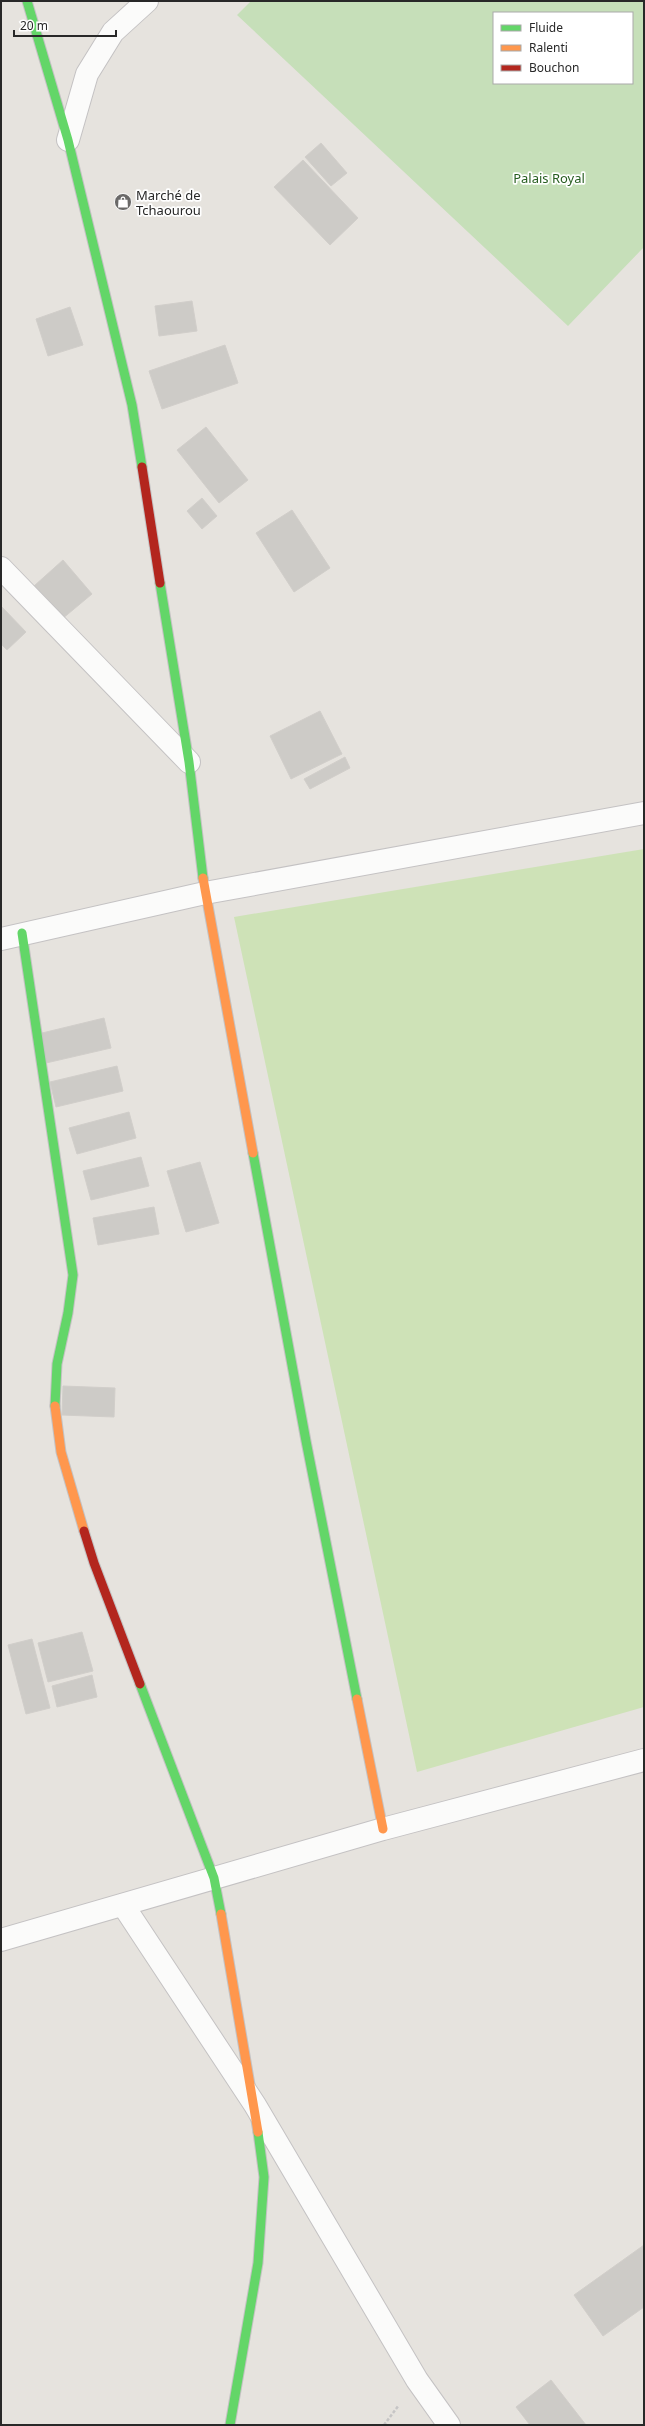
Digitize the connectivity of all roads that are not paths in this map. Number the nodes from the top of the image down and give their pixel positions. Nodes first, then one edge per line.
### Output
1 (27, 1) edge
2 (147, 1) edge
3 (68, 140) junction
4 (1, 568) edge
5 (189, 762) junction
6 (644, 813) edge
7 (205, 893) junction
8 (22, 933) junction
9 (1, 939) edge
10 (644, 1760) edge
11 (383, 1829) junction
12 (214, 1878) junction
13 (123, 1905) junction
14 (1, 1940) edge
15 (255, 2105) junction
16 (230, 2425) edge
17 (449, 2425) edge

1 - 3 street
2 - 3 street
3 - 5 street
4 - 5 street
5 - 7 street
6 - 7 street
7 - 8 street
7 - 11 street
8 - 9 street
8 - 12 street
10 - 11 street
11 - 12 street
12 - 13 street
12 - 15 street
13 - 14 street
13 - 15 street
15 - 16 street
15 - 17 street

